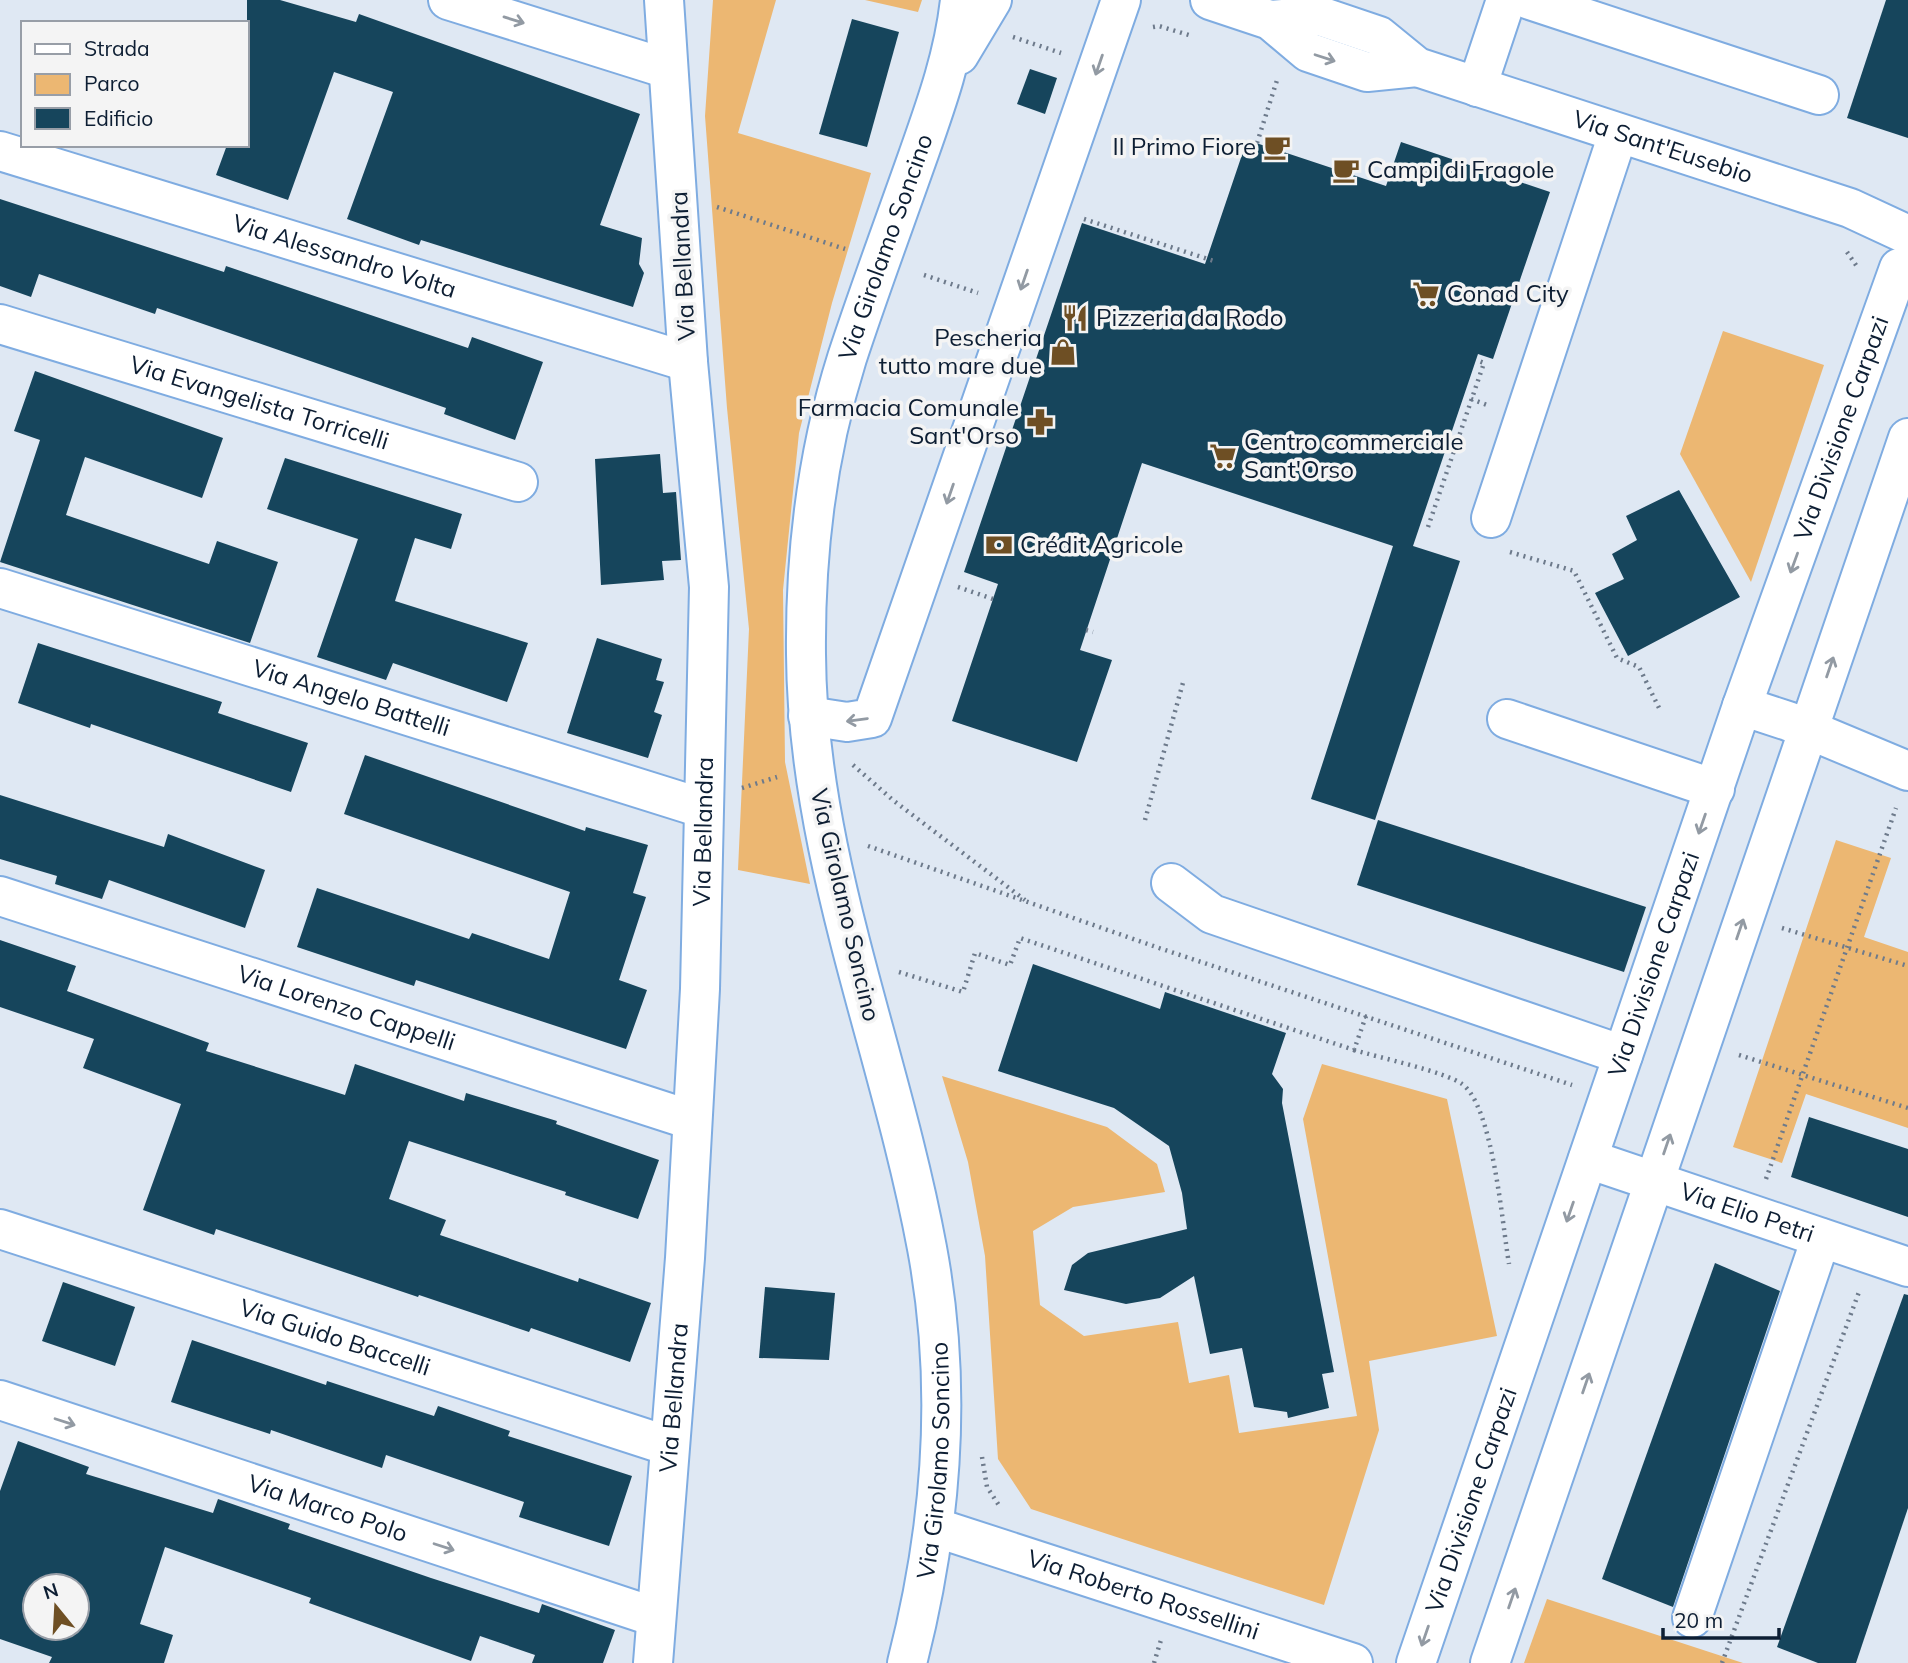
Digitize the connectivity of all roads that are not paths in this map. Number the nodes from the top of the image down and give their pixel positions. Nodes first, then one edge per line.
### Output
1 (449, 0) edge
2 (664, 0) edge
3 (960, 0) edge
4 (992, 0) edge
5 (1121, 0) edge
6 (1210, 0) edge
7 (1506, 0) edge
8 (1530, 0) edge
9 (668, 69) junction
10 (947, 74) junction
11 (1477, 87) junction
12 (1819, 95) dead end
13 (1618, 134) junction
14 (0, 151) edge
15 (1905, 254) edge
16 (0, 324) edge
17 (688, 362) junction
18 (1908, 438) edge
19 (518, 482) dead end
20 (1496, 534) road end
21 (0, 587) edge
22 (1742, 706) junction
23 (808, 716) junction
24 (1507, 719) dead end
25 (1808, 731) junction
26 (1904, 785) edge
27 (1714, 789) junction
28 (702, 808) junction
29 (1171, 883) dead end
30 (0, 897) edge
31 (1623, 1055) junction
32 (691, 1120) junction
33 (1588, 1159) junction
34 (1654, 1182) junction
35 (0, 1228) edge
36 (1821, 1238) junction
37 (1891, 1261) edge
38 (0, 1400) edge
39 (669, 1446) junction
40 (934, 1527) junction
41 (655, 1617) junction
42 (1692, 1618) dead end
43 (653, 1663) edge
44 (907, 1663) edge
45 (1353, 1663) edge
46 (1416, 1663) edge
47 (1490, 1663) edge

1 -> 9 street
2 - 9 street, Via Bellandra
3 - 10 street, Via Girolamo Soncino
4 - 10 street, Via Girolamo Soncino
5 -> 23 street
6 - 11 street, Via Sant'Eusebio
7 - 11 street
8 - 12 street
9 - 17 street, Via Bellandra
10 - 23 street, Via Girolamo Soncino
11 - 13 street, Via Sant'Eusebio
13 - 15 street, Via Sant'Eusebio
13 - 20 street
14 - 17 street, Via Alessandro Volta
15 -> 22 street, Via Divisione Carpazi
16 - 19 street, Via Evangelista Torricelli
17 - 28 street, Via Bellandra
25 -> 18 street
21 - 28 street, Via Angelo Battelli
22 - 25 street
22 - 27 street, Via Divisione Carpazi
23 - 40 street, Via Girolamo Soncino
24 - 27 street
25 - 26 street
34 -> 25 street
27 -> 31 street, Via Divisione Carpazi
28 - 32 street, Via Bellandra
29 - 31 street
30 - 32 street, Via Lorenzo Cappelli
31 - 33 street, Via Divisione Carpazi
32 - 39 street, Via Bellandra
33 - 34 street, Via Elio Petri
33 -> 46 street, Via Divisione Carpazi
34 - 36 street, Via Elio Petri
47 -> 34 street
35 - 39 street, Via Guido Baccelli
36 - 37 street, Via Elio Petri
36 - 42 street
38 -> 41 street, Via Marco Polo
39 - 41 street, Via Bellandra
40 - 44 street, Via Girolamo Soncino
40 - 45 street, Via Roberto Rossellini
41 - 43 street, Via Bellandra

